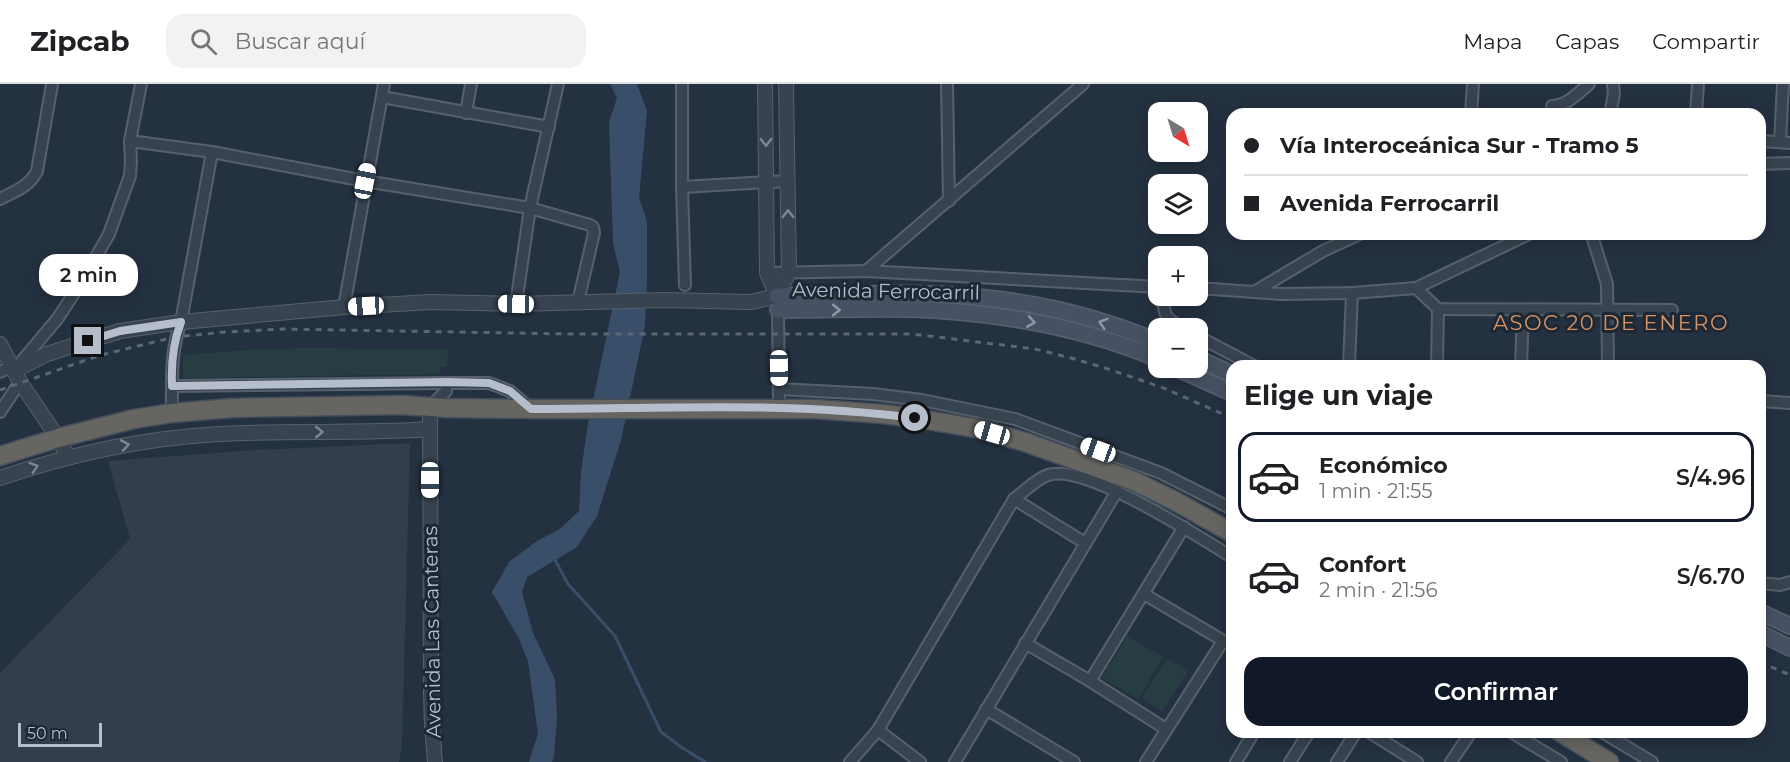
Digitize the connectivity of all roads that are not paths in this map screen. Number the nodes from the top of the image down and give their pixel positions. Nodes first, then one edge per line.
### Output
1 (52, 84) edge
2 (141, 84) edge
3 (384, 84) edge
4 (471, 84) edge
5 (558, 84) edge
6 (682, 84) edge
7 (765, 84) edge
8 (786, 84) edge
9 (947, 84) edge
10 (1083, 84) edge
11 (1473, 84) edge
12 (1589, 84) edge
13 (1613, 84) edge
14 (1698, 84) edge
15 (1783, 84) edge
16 (382, 98) junction
17 (1552, 106) dead end
18 (1471, 108) edge
19 (1611, 108) edge
20 (1696, 108) edge
21 (466, 113) junction
22 (549, 127) junction
23 (130, 141) junction
24 (1766, 141) edge
25 (1785, 142) edge
26 (150, 144) junction
27 (212, 152) junction
28 (131, 161) junction
29 (1790, 163) edge
30 (1766, 164) edge
31 (365, 181) junction
32 (787, 181) junction
33 (766, 183) junction
34 (681, 187) junction
35 (0, 199) edge
36 (949, 201) junction
37 (530, 208) junction
38 (1347, 240) edge
39 (1516, 240) edge
40 (1593, 240) edge
41 (866, 271) junction
42 (789, 272) junction
43 (766, 273) junction
44 (685, 285) dead end
45 (1148, 286) edge
46 (1416, 288) junction
47 (1208, 289) edge
48 (1254, 292) junction
49 (1352, 293) junction
50 (578, 302) junction
51 (777, 303) junction
52 (516, 304) junction
53 (344, 307) junction
54 (1438, 309) junction
55 (1672, 310) dead end
56 (1523, 311) junction
57 (1608, 311) junction
58 (181, 322) junction
59 (1148, 338) edge
60 (1208, 342) edge
61 (0, 344) edge
62 (1148, 355) edge
63 (1243, 360) edge
64 (1349, 360) edge
65 (1437, 360) edge
66 (1521, 360) edge
67 (1608, 360) edge
68 (1208, 363) edge
69 (1226, 371) edge
70 (11, 373) edge
71 (1198, 378) edge
72 (447, 382) junction
73 (172, 386) junction
74 (779, 389) junction
75 (1226, 390) edge
76 (1766, 401) edge
77 (1790, 403) edge
78 (430, 407) junction
79 (779, 408) junction
80 (531, 409) junction
81 (0, 412) edge
82 (172, 413) junction
83 (430, 429) junction
84 (58, 438) junction
85 (0, 456) edge
86 (68, 457) junction
87 (0, 478) edge
88 (1117, 491) junction
89 (1014, 499) junction
90 (1226, 506) edge
91 (1184, 527) junction
92 (1226, 530) edge
93 (1085, 543) junction
94 (1226, 553) edge
95 (1790, 582) edge
96 (1766, 584) edge
97 (1144, 594) junction
98 (1766, 615) edge
99 (1790, 626) edge
100 (1766, 636) edge
101 (1226, 642) edge
102 (1025, 644) junction
103 (1226, 644) edge
104 (1790, 648) edge
105 (1090, 681) junction
106 (986, 709) junction
107 (1166, 729) junction
108 (878, 730) junction
109 (1250, 738) edge
110 (1305, 738) edge
111 (1352, 738) edge
112 (1378, 738) edge
113 (1467, 738) edge
114 (1521, 738) edge
115 (1570, 738) edge
116 (1612, 738) edge
117 (1414, 761) edge
118 (435, 762) edge
119 (850, 762) edge
120 (920, 762) edge
121 (956, 762) edge
122 (1074, 762) edge
123 (1146, 762) edge
124 (1236, 762) edge
125 (1290, 762) edge
126 (1337, 762) edge
127 (1451, 762) edge
128 (1561, 762) edge
129 (1610, 762) edge
130 (1652, 762) edge

1 - 35 street
2 - 23 street
3 - 16 street
4 - 21 street
5 - 22 street
6 - 34 street
7 -> 33 street
8 - 32 street
9 - 36 street
10 - 36 street
11 - 18 street
12 - 17 street
13 - 19 street
14 - 20 street
15 - 25 street
16 - 21 street
16 - 31 street
21 - 22 street
22 - 37 street
23 - 26 street
23 - 28 street
24 - 25 street
26 - 27 street
26 - 28 street
27 - 31 street
27 - 58 street
28 - 70 street
29 - 30 street
31 - 37 street
31 - 53 street
32 - 33 street
42 -> 32 street
33 - 34 street
33 - 43 street
34 - 44 street
36 - 41 street
37 - 50 street
37 - 52 street
38 - 48 street
39 - 46 street
40 - 57 street
41 - 42 street
41 - 45 street
42 - 43 street
42 - 51 street
43 - 51 street
46 - 49 street
46 - 54 street
47 - 48 street
48 - 49 street
49 - 64 street
50 - 51 street, Avenida Ferrocarril
50 - 52 street, Avenida Ferrocarril
59 -> 51 main road, Avenida Ferrocarril
51 -> 62 main road, Avenida Ferrocarril
51 - 74 street
52 - 53 street, Avenida Ferrocarril
53 - 58 street, Avenida Ferrocarril
54 - 56 street
54 - 65 street
55 - 57 street
56 - 57 street
56 - 66 street
57 - 67 street
58 - 70 street, Avenida Ferrocarril
58 - 73 street
60 - 63 street
61 - 70 street
68 - 69 main road
70 - 81 street
70 - 84 street
71 - 75 main road
72 - 73 street
72 - 78 street
72 - 80 street
73 - 82 street
74 - 79 street
74 - 90 street
76 - 77 street
78 - 80 highway
78 - 82 highway
78 - 83 street, Avenida Las Canteras
79 - 80 highway
79 - 92 highway
82 - 84 highway
86 -> 83 street
83 - 118 street, Avenida Las Canteras
84 - 85 highway
84 - 86 street
87 -> 86 street
88 - 89 street
88 - 91 street
88 - 93 street
89 - 93 street
89 - 108 street
91 - 94 street
91 - 97 street
93 - 102 street
95 - 96 street
97 - 101 street
97 - 105 street
98 - 99 main road
100 - 104 main road
102 - 105 street
102 - 106 street
103 - 107 street
105 - 107 street
106 - 121 street
106 - 122 street
107 - 123 street
108 - 119 street
108 - 120 street
109 - 124 street
110 - 125 street
111 - 126 street
112 - 117 street
113 - 127 street
114 - 128 street
115 - 129 highway
116 - 130 street

